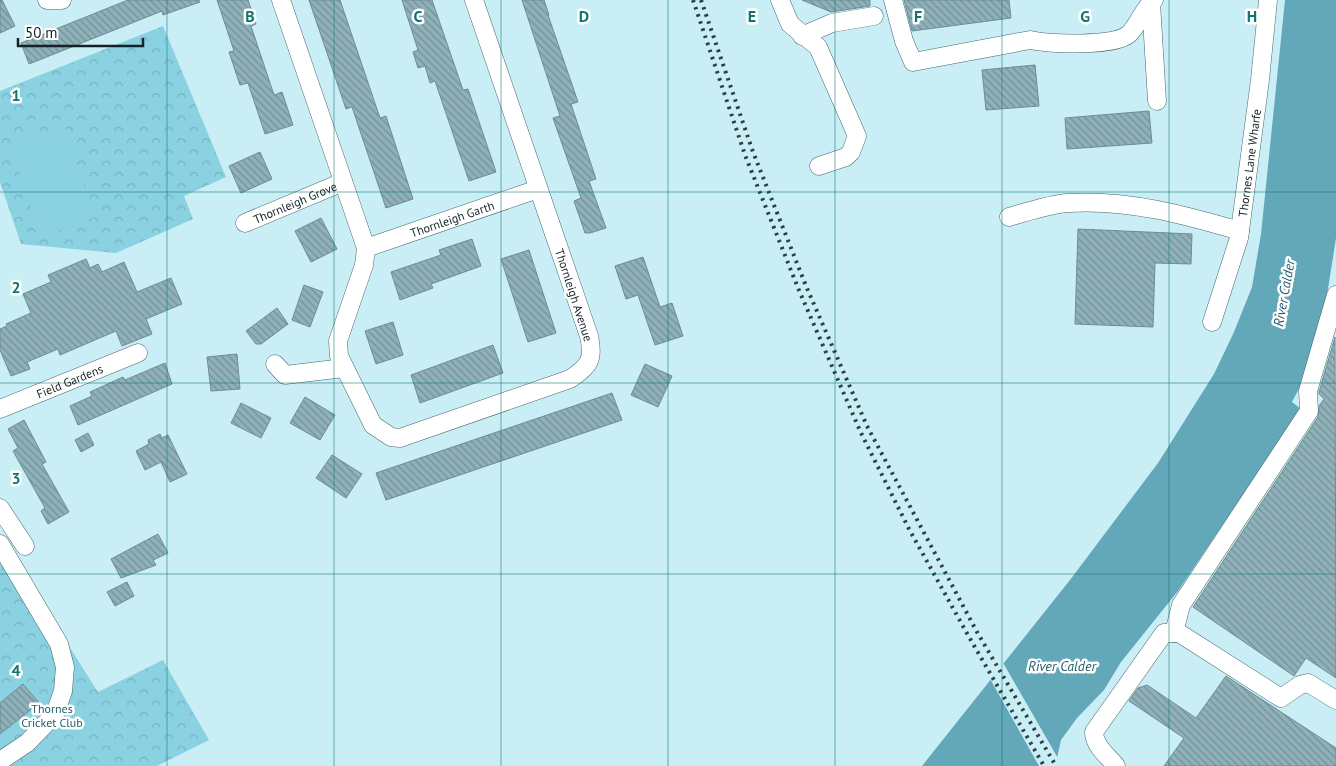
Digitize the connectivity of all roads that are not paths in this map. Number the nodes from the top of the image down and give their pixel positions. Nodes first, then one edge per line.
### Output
1 (46, 0) edge
2 (62, 0) edge
3 (281, 0) edge
4 (474, 0) edge
5 (780, 0) edge
6 (893, 0) edge
7 (1268, 0) edge
8 (1152, 1) edge
9 (874, 16) dead end
10 (802, 36) junction
11 (1157, 101) dead end
12 (819, 166) dead end
13 (343, 182) junction
14 (538, 189) junction
15 (1009, 217) dead end
16 (245, 223) dead end
17 (1240, 231) junction
18 (366, 248) junction
19 (1336, 295) edge
20 (1212, 322) dead end
21 (138, 353) dead end
22 (344, 368) junction
23 (280, 376) dead end
24 (0, 409) edge
25 (0, 508) edge
26 (0, 544) edge
27 (25, 546) dead end
28 (1174, 633) junction
29 (1336, 700) edge
30 (0, 761) edge
31 (1116, 766) edge

1 - 2 street
3 - 13 street, Thornleigh Avenue
4 - 14 street, Thornleigh Avenue
5 - 10 street
6 - 8 street
7 - 17 street, Thornes Lane Wharfe
8 - 11 street
9 - 10 street
10 - 12 street
13 - 16 street, Thornleigh Grove
13 - 18 street, Thornleigh Avenue
14 - 18 street, Thornleigh Garth
14 - 22 street, Thornleigh Avenue
15 - 17 street
17 - 20 street, Thornes Lane Wharfe
18 - 22 street, Thornleigh Avenue
19 - 28 street
21 - 24 street, Field Gardens
22 - 23 street
25 - 27 street
26 - 30 street
28 - 29 street
28 - 31 street

